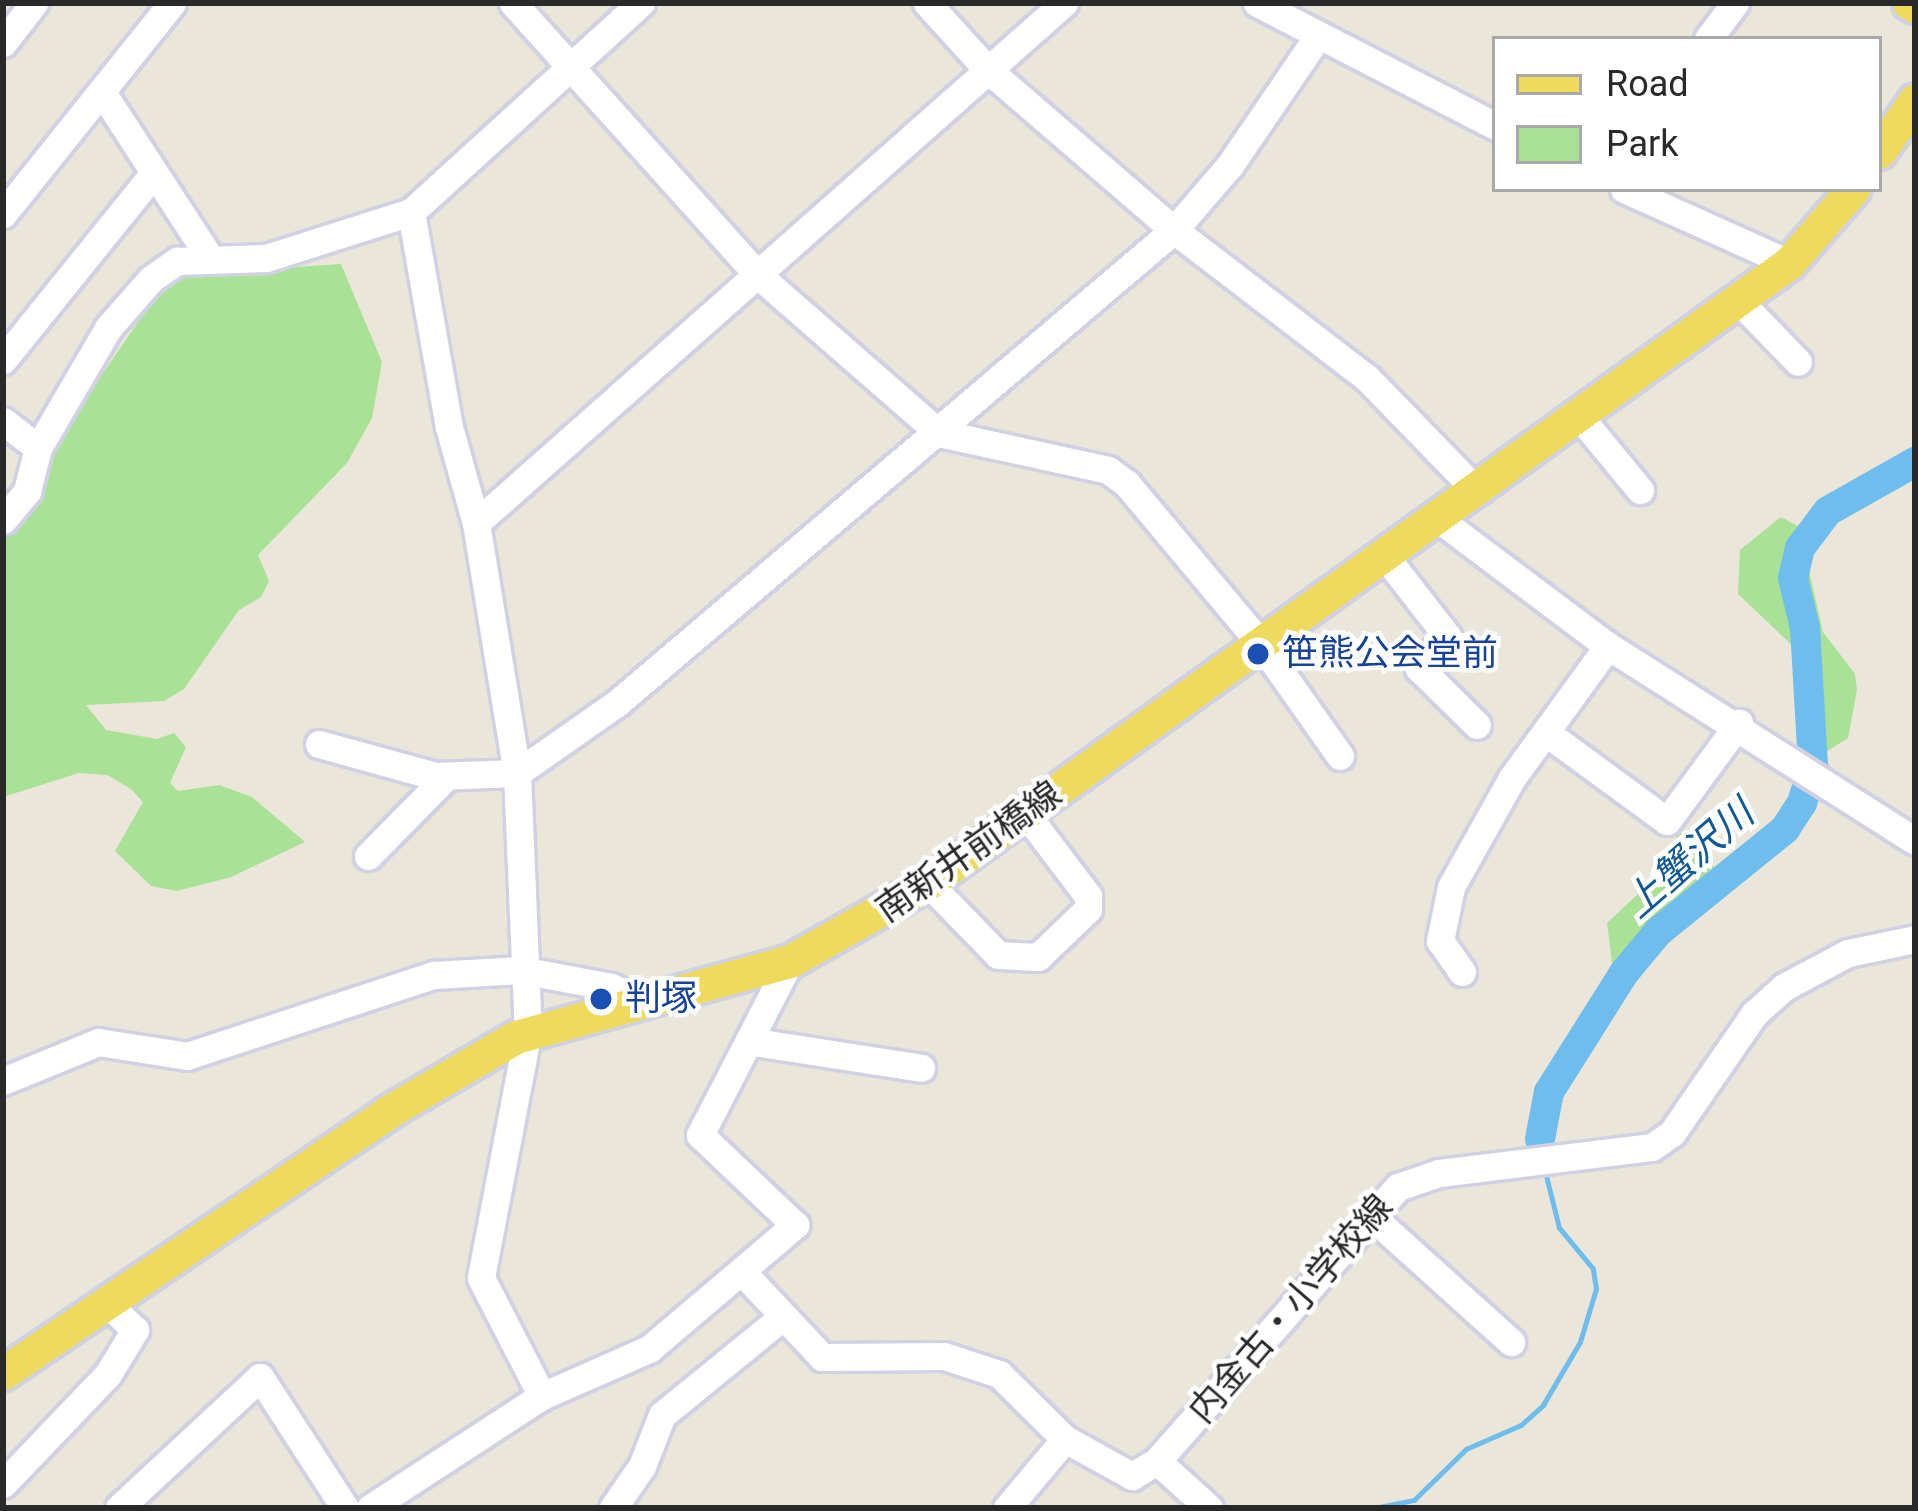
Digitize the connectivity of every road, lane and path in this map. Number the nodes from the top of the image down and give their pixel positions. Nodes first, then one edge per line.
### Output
1 (34, 3) edge
2 (172, 3) edge
3 (513, 3) edge
4 (641, 3) edge
5 (927, 3) edge
6 (1064, 3) edge
7 (1257, 3) edge
8 (1735, 3) edge
9 (1318, 36) junction
10 (1710, 36) edge
11 (3, 43) edge
12 (573, 65) junction
13 (986, 68) junction
14 (102, 92) junction
15 (1915, 100) edge
16 (1492, 124) edge
17 (1882, 148) edge
18 (154, 173) junction
19 (1631, 192) edge
20 (1850, 192) edge
21 (5, 207) edge
22 (411, 212) junction
23 (1174, 230) junction
24 (209, 257) junction
25 (1789, 263) junction
26 (758, 275) junction
27 (1738, 301) junction
28 (3, 360) edge
29 (1798, 362) dead end
30 (1579, 416) junction
31 (3, 421) edge
32 (939, 433) junction
33 (38, 448) junction
34 (1476, 490) junction
35 (1640, 490) dead end
36 (1436, 517) junction
37 (3, 520) edge
38 (476, 524) junction
39 (1384, 555) junction
40 (1261, 644) junction
41 (1608, 646) junction
42 (1738, 723) junction
43 (1477, 725) dead end
44 (1548, 734) junction
45 (319, 744) dead end
46 (1340, 756) dead end
47 (517, 773) junction
48 (447, 776) junction
49 (1026, 814) junction
50 (1915, 841) edge
51 (368, 856) dead end
52 (928, 884) junction
53 (1915, 939) edge
54 (790, 962) junction
55 (521, 970) junction
56 (1462, 972) dead end
57 (641, 1003) junction
58 (528, 1031) junction
59 (754, 1042) junction
60 (921, 1068) dead end
61 (3, 1082) edge
62 (1370, 1215) junction
63 (744, 1274) junction
64 (106, 1303) junction
65 (781, 1318) junction
66 (1510, 1342) dead end
67 (3, 1373) edge
68 (542, 1396) junction
69 (1065, 1439) junction
70 (1156, 1461) junction
71 (3, 1484) edge
72 (118, 1508) edge
73 (345, 1508) edge
74 (370, 1508) edge
75 (613, 1508) edge
76 (1007, 1508) edge
77 (1209, 1508) edge

1 - 11 street
2 - 14 street
3 - 12 street
4 - 12 street
5 - 13 street
6 - 13 street
7 - 9 street
8 - 10 street
9 - 16 street
9 - 23 street
12 - 22 street
12 - 26 street
13 - 23 street
13 - 26 street
14 - 18 street
14 - 21 street
15 - 17 main road
18 - 24 street
18 - 28 street
19 - 25 street
20 - 25 main road, 南新井前橋線
22 - 24 street
22 - 38 street
23 - 32 street
23 - 34 street
24 - 33 street
25 - 27 main road, 南新井前橋線
26 - 32 street
26 - 38 street
27 - 29 street
27 - 30 main road, 南新井前橋線
30 - 34 main road, 南新井前橋線
30 - 35 street
31 - 33 street
32 - 40 street
32 - 47 street
33 - 37 street
34 - 36 main road, 南新井前橋線
36 - 39 main road, 南新井前橋線
36 - 41 street
38 - 47 street
39 - 40 main road, 南新井前橋線
39 - 43 street
40 - 46 street
40 - 49 main road, 南新井前橋線
41 - 42 street
41 - 44 street
42 - 44 street
42 - 50 street
44 - 56 street
45 - 48 street
47 - 48 street
47 - 55 street
48 - 51 street
49 - 52 main road, 南新井前橋線
49 - 52 street
52 - 54 main road, 南新井前橋線
53 - 62 street, 内金古・小学校線
54 - 57 main road, 南新井前橋線
54 - 59 street
55 - 57 street
55 - 58 street
55 - 61 street
57 - 58 main road, 南新井前橋線
58 - 64 main road, 南新井前橋線
58 - 68 street
59 - 60 street
59 - 63 street
62 - 66 street
62 - 70 street, 内金古・小学校線
63 - 65 street
63 - 68 street
64 - 67 main road, 南新井前橋線
64 - 71 street
65 - 69 street
65 - 75 street
68 - 74 street
69 - 70 street
69 - 76 street
70 - 77 street
72 - 73 street

